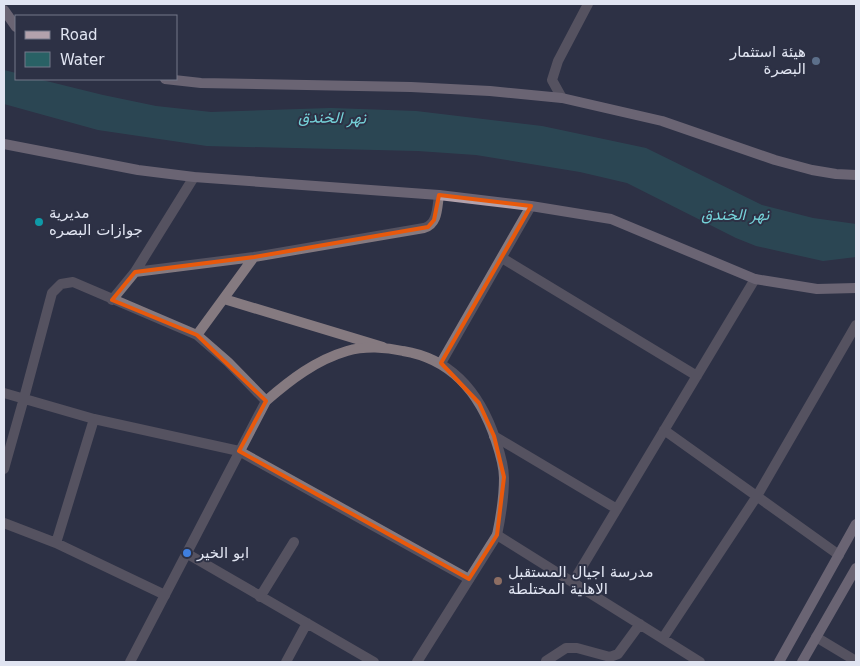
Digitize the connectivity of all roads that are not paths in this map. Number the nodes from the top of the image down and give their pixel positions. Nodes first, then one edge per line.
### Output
1 (588, 4) edge
2 (4, 10) edge
3 (15, 26) edge
4 (174, 80) edge
5 (562, 98) junction
6 (4, 144) edge
7 (856, 175) edge
8 (194, 177) junction
9 (439, 195) junction
10 (531, 206) junction
11 (254, 257) junction
12 (502, 258) junction
13 (135, 272) junction
14 (755, 279) junction
15 (856, 288) edge
16 (224, 298) junction
17 (112, 300) junction
18 (856, 325) edge
19 (197, 335) junction
20 (385, 347) junction
21 (441, 363) junction
22 (697, 376) junction
23 (4, 393) edge
24 (24, 398) junction
25 (266, 401) junction
26 (94, 419) junction
27 (664, 430) junction
28 (494, 436) junction
29 (239, 451) junction
30 (4, 469) edge
31 (757, 496) junction
32 (617, 509) junction
33 (4, 523) edge
34 (856, 524) edge
35 (497, 535) junction
36 (294, 542) dead end
37 (56, 543) junction
38 (186, 553) junction
39 (839, 556) junction
40 (856, 568) edge
41 (469, 579) junction
42 (573, 582) junction
43 (165, 595) junction
44 (260, 596) junction
45 (307, 624) junction
46 (640, 624) junction
47 (663, 638) junction
48 (816, 638) junction
49 (546, 661) edge
50 (856, 661) edge
51 (130, 662) edge
52 (286, 662) edge
53 (374, 662) edge
54 (417, 662) edge
55 (700, 662) edge
56 (779, 662) edge
57 (802, 662) edge

1 - 5 street
2 - 3 main road
4 - 5 main road
5 - 7 main road
6 - 8 main road
8 - 9 main road
8 - 13 street
9 - 10 main road
9 - 11 street
10 - 12 street
10 - 14 main road
11 - 13 street
11 - 16 street
12 - 21 street
12 - 22 street
13 - 17 street
14 - 15 main road
14 - 22 street
16 - 19 street
16 - 20 street
17 - 19 street
17 - 24 street
18 - 31 street
19 - 25 street
20 - 21 street
20 - 25 street
21 - 28 street
22 - 27 street
23 - 24 street
24 - 26 street
24 - 30 street
25 - 29 street
26 - 29 street
26 - 37 street
27 - 31 street
27 - 32 street
28 - 32 street
28 - 35 street
29 - 38 street
29 - 41 street
31 - 39 street
31 - 47 street
32 - 42 street
33 - 37 street
34 - 39 main road
35 - 41 street
35 - 42 street
36 - 44 street
37 - 43 street
38 - 43 street
38 - 44 street
39 - 56 main road
40 - 48 main road
41 - 54 street
42 - 46 street
43 - 51 street
44 - 45 street
45 - 52 street
45 - 53 street
46 - 47 street
46 - 49 street
47 - 55 street
48 - 50 street
48 - 57 main road

